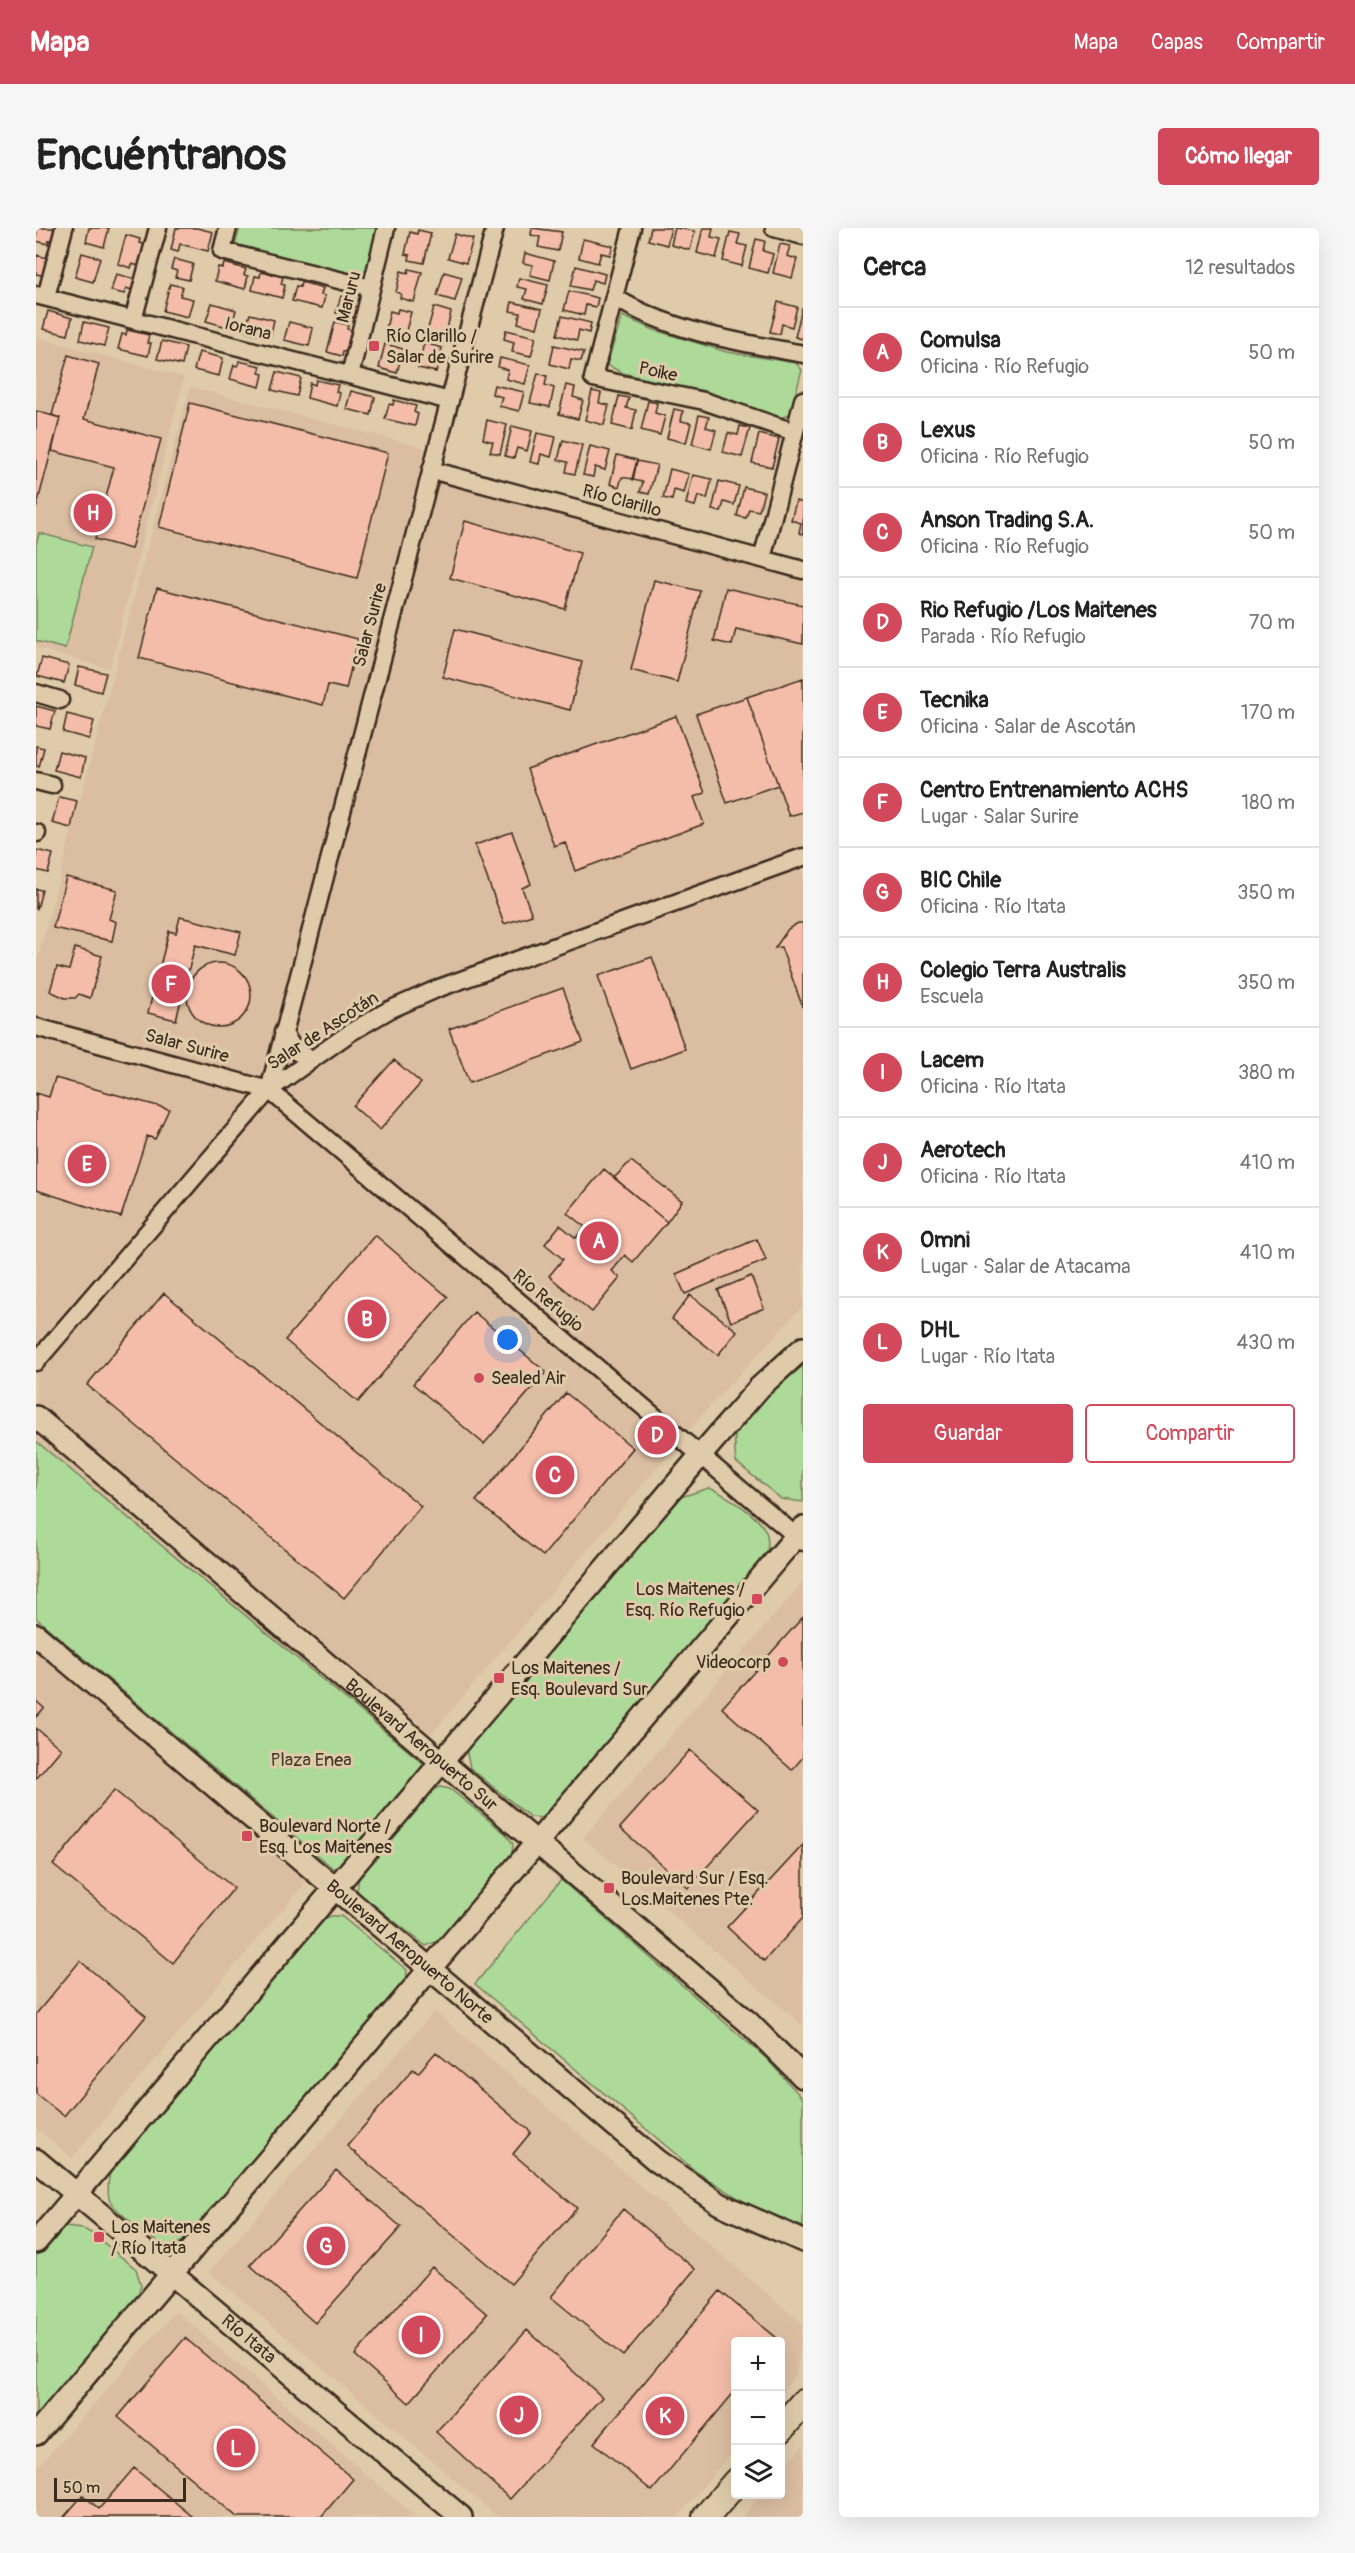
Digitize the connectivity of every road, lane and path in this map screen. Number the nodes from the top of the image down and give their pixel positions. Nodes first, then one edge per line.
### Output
1 (64, 228) edge
2 (158, 228) edge
3 (228, 228) edge
4 (386, 228) edge
5 (495, 228) edge
6 (632, 228) edge
7 (774, 228) edge
8 (803, 236) edge
9 (371, 288) junction
10 (41, 296) edge
11 (614, 297) junction
12 (133, 320) junction
13 (803, 354) edge
14 (350, 375) junction
15 (450, 400) junction
16 (803, 400) edge
17 (794, 432) junction
18 (431, 470) junction
19 (762, 559) junction
20 (803, 570) edge
21 (36, 693) edge
22 (60, 700) dead end
23 (803, 857) edge
24 (36, 1027) edge
25 (283, 1032) junction
26 (311, 1059) junction
27 (269, 1090) junction
28 (803, 1348) edge
29 (36, 1362) edge
30 (36, 1417) edge
31 (700, 1456) junction
32 (801, 1535) edge
33 (36, 1635) edge
34 (442, 1762) junction
35 (538, 1841) junction
36 (336, 1888) junction
37 (430, 1969) junction
38 (803, 2077) edge
39 (36, 2160) edge
40 (76, 2194) junction
41 (803, 2241) edge
42 (36, 2242) edge
43 (173, 2273) junction
44 (803, 2403) edge
45 (785, 2424) edge
46 (36, 2434) edge
47 (731, 2487) edge
48 (461, 2517) edge
49 (706, 2517) edge

1 - 10 street
2 - 12 street
3 - 9 street
4 - 9 street, Maruru
5 - 15 street, Salar Surire
6 - 11 street, Poike
7 - 8 street
9 - 14 street, Maruru
10 - 12 street, Iorana
11 - 13 street
11 - 17 street, Poike
12 - 14 street, Iorana
14 - 15 street, Iorana
15 - 18 street, Salar Surire
16 - 17 street
17 - 19 street
18 - 19 street, Río Clarillo
18 - 25 street, Salar Surire
19 - 20 street, Río Clarillo
21 - 22 street
23 - 26 street, Salar de Ascotán
24 - 27 street, Salar Surire
25 - 26 street
25 - 27 street, Salar Surire
26 - 27 street, Salar de Ascotán
27 - 29 street, Salar de Ascotán
27 - 31 street, Río Refugio
28 - 31 street
30 - 34 street, Boulevard Aeropuerto Sur
31 - 32 street, Río Refugio
31 - 34 street
32 - 35 street
33 - 36 street, Boulevard Aeropuerto Norte
34 - 35 street, Boulevard Aeropuerto Sur
34 - 36 street
35 - 37 street
35 - 38 street, Boulevard Aeropuerto Sur
36 - 37 street, Boulevard Aeropuerto Norte
36 - 40 street
37 - 41 street, Boulevard Aeropuerto Norte
37 - 43 street
39 - 40 street, Río Itata
40 - 42 street
40 - 43 street, Río Itata
43 - 46 street
43 - 48 street, Río Itata
44 - 45 main road
47 - 49 main road

